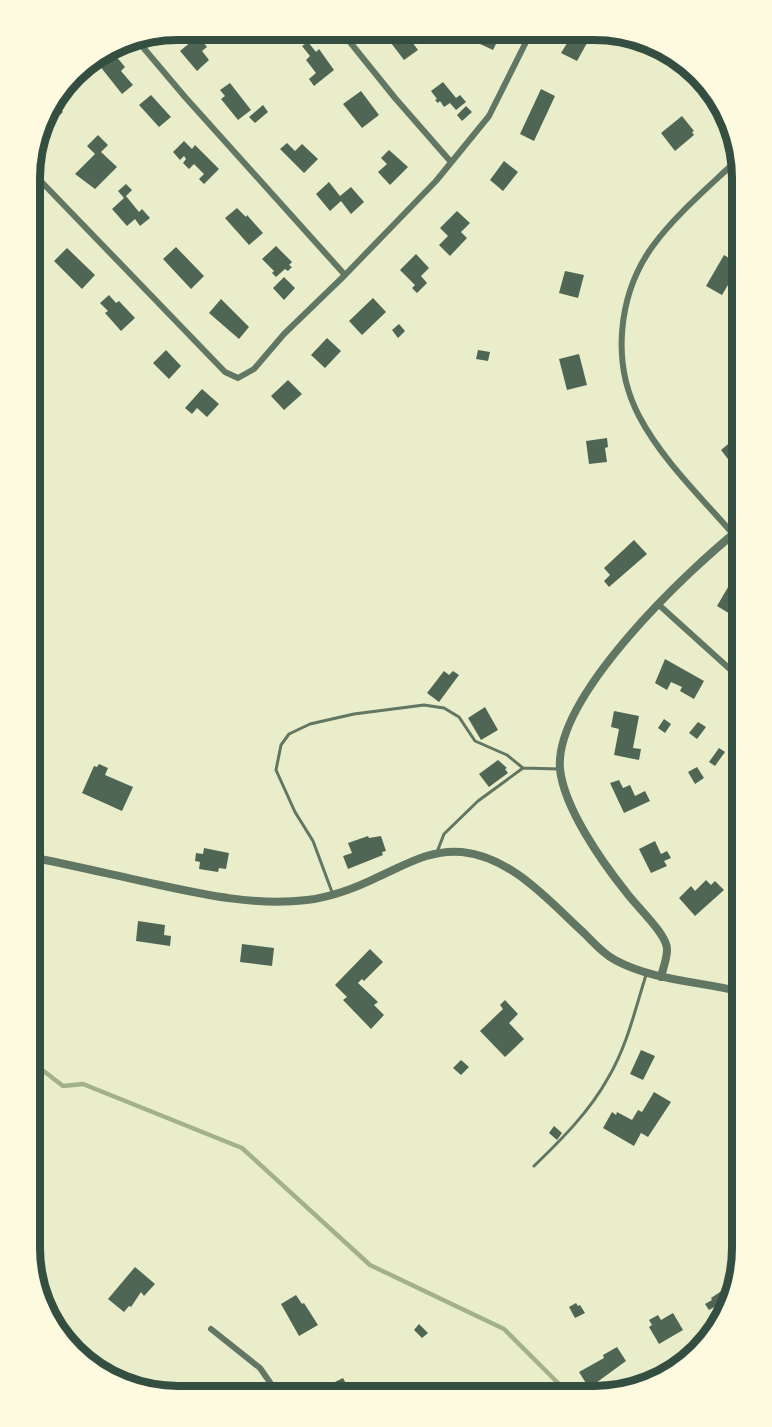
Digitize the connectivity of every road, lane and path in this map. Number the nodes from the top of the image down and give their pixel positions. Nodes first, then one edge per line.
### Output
1 (348, 40) edge
2 (527, 40) edge
3 (141, 46) edge
4 (452, 162) junction
5 (731, 166) edge
6 (41, 181) edge
7 (345, 275) junction
8 (732, 532) edge
9 (732, 535) edge
10 (659, 605) junction
11 (732, 671) edge
12 (523, 768) junction
13 (560, 769) junction
14 (437, 852) junction
15 (41, 858) edge
16 (333, 894) junction
17 (646, 973) junction
18 (661, 977) junction
19 (731, 990) edge
20 (534, 1166) dead end
21 (211, 1329) dead end
22 (272, 1386) edge

1 - 4 street
2 - 4 street
3 - 7 street
4 - 7 street
5 - 8 street
6 - 7 street
9 - 10 street
10 - 11 street
10 - 13 street
12 - 13 lane
12 - 14 lane
12 - 16 lane
13 - 18 street
14 - 16 street
14 - 17 street
15 - 16 street
17 - 18 street
17 - 20 lane
18 - 19 street
21 - 22 street

